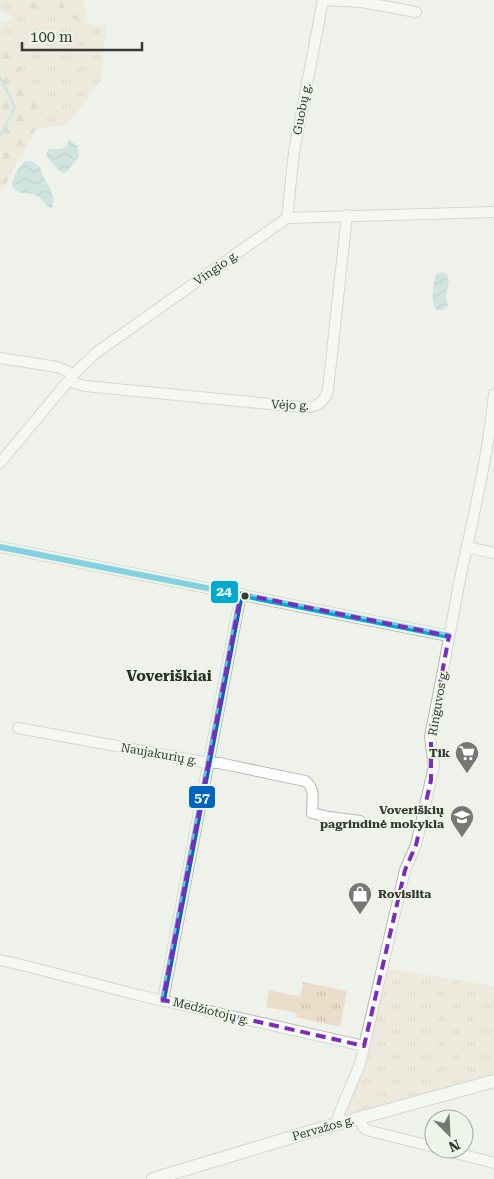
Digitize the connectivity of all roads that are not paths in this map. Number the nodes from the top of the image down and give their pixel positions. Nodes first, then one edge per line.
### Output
1 (323, 0) edge
2 (416, 12) dead end
3 (494, 212) edge
4 (347, 215) junction
5 (287, 218) junction
6 (0, 358) edge
7 (72, 377) junction
8 (494, 394) edge
9 (0, 463) edge
10 (0, 547) edge
11 (467, 547) junction
12 (494, 552) edge
13 (241, 594) junction
14 (448, 636) junction
15 (18, 728) dead end
16 (209, 763) junction
17 (360, 821) dead end
18 (0, 960) edge
19 (164, 1000) junction
20 (364, 1046) junction
21 (494, 1082) edge
22 (359, 1118) junction
23 (339, 1124) junction
24 (424, 1144) edge
25 (474, 1158) edge
26 (494, 1163) edge
27 (153, 1179) edge

1 - 2 street
1 - 5 street, Guobų g.
3 - 4 street
4 - 5 street
4 - 7 street, Vėjo g.
5 - 7 street, Vingio g.
6 - 7 street
7 - 9 street, Vingio g.
8 - 11 street, Ringuvos g.
10 - 13 street
11 - 12 street
11 - 14 street, Ringuvos g.
13 - 14 street
13 - 16 street
14 - 20 street, Ringuvos g.
15 - 16 street, Naujakurių g.
16 - 17 street, Naujakurių g.
16 - 19 street
18 - 19 street, Medžiotojų g.
19 - 20 street, Medžiotojų g.
20 - 23 street, Ringuvos g.
21 - 22 main road, Pervažos g.
22 - 23 main road, Pervažos g.
22 - 24 street
23 - 27 main road, Pervažos g.
25 - 26 street

